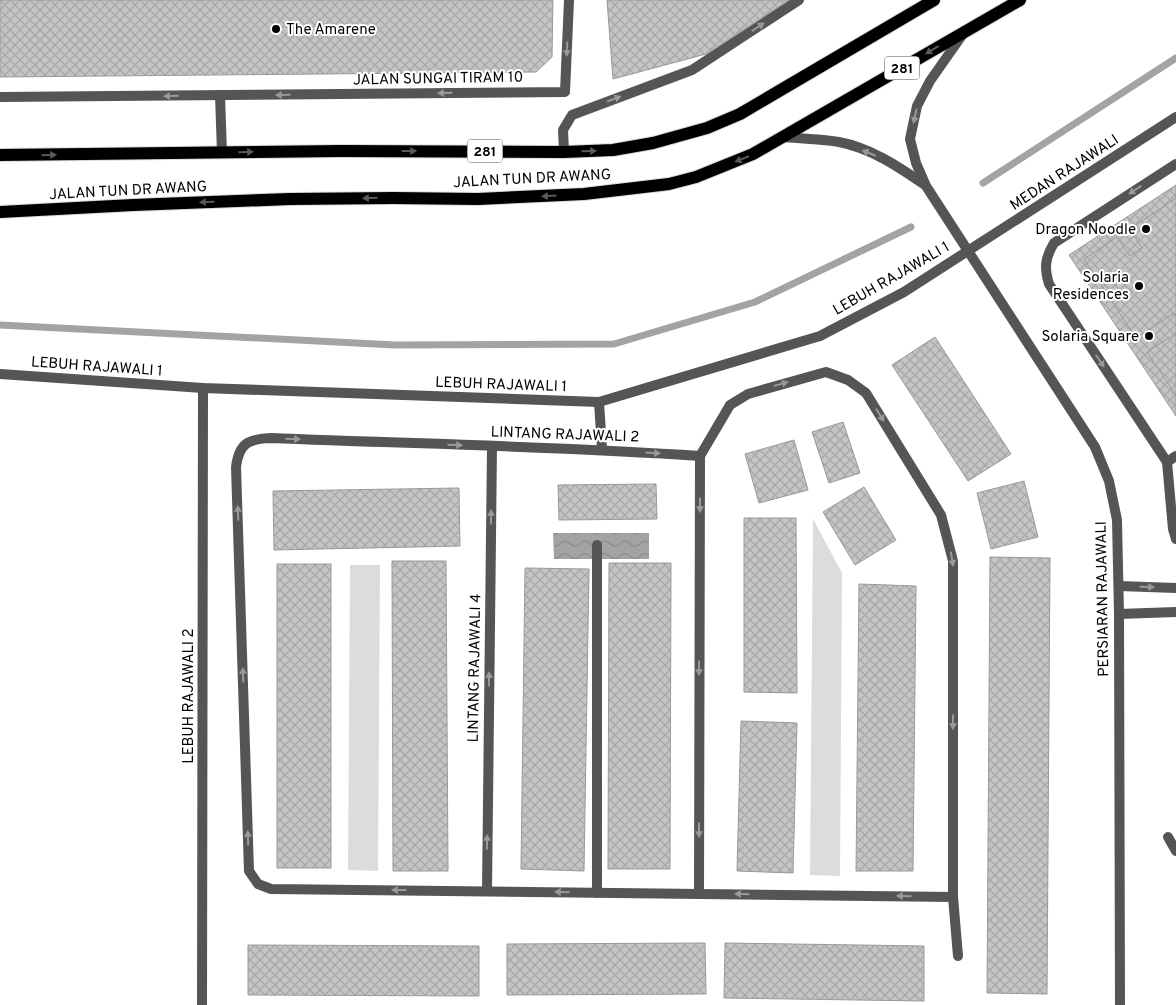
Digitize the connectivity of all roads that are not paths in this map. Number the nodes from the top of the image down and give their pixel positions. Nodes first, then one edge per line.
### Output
1 (569, 0) edge
2 (800, 0) edge
3 (934, 0) edge
4 (1020, 0) edge
5 (966, 30) junction
6 (220, 95) junction
7 (0, 98) edge
8 (1176, 118) edge
9 (785, 137) junction
10 (564, 152) junction
11 (222, 153) junction
12 (0, 155) edge
13 (1176, 164) edge
14 (926, 186) junction
15 (0, 212) edge
16 (969, 251) junction
17 (0, 374) edge
18 (203, 388) junction
19 (599, 402) junction
20 (492, 447) junction
21 (602, 449) junction
22 (700, 456) junction
23 (1171, 459) edge
24 (1176, 539) edge
25 (596, 545) dead end
26 (1118, 586) junction
27 (1176, 588) edge
28 (1176, 612) edge
29 (1119, 614) junction
30 (1168, 837) dead end
31 (1176, 851) edge
32 (487, 890) junction
33 (597, 892) junction
34 (699, 893) junction
35 (953, 897) junction
36 (958, 956) dead end
37 (202, 1005) edge
38 (1120, 1005) edge

1 -> 6 street, JALAN SUNGAI TIRAM 10
10 -> 2 street
10 -> 3 main road, JALAN TUN DR AWANG / 281
4 - 5 main road, JALAN TUN DR AWANG / 281
5 -> 9 main road, JALAN TUN DR AWANG / 281
5 -> 14 street, PERSIARAN RAJAWALI
6 -> 7 street
6 - 11 street
8 - 16 street, MEDAN RAJAWALI
14 -> 9 street, PERSIARAN RAJAWALI
9 -> 15 main road, JALAN TUN DR AWANG / 281
11 -> 10 main road, JALAN TUN DR AWANG / 281
12 -> 11 main road, JALAN TUN DR AWANG / 281
13 -> 23 street
14 - 16 street, PERSIARAN RAJAWALI
16 - 19 street, LEBUH RAJAWALI 1
16 - 26 street, PERSIARAN RAJAWALI
17 - 18 street, LEBUH RAJAWALI 1
18 - 19 street, LEBUH RAJAWALI 1
18 - 37 street, LEBUH RAJAWALI 2
19 - 21 street
20 - 21 street, LINTANG RAJAWALI 2
32 -> 20 street, LINTANG RAJAWALI 4
32 -> 20 street, LINTANG RAJAWALI 2
21 -> 22 street, LINTANG RAJAWALI 2
22 -> 34 street
22 -> 35 street
23 - 24 street
25 - 33 street
26 -> 27 street
26 - 29 street, PERSIARAN RAJAWALI
28 - 29 street
29 - 38 street, PERSIARAN RAJAWALI
30 - 31 street
33 -> 32 street
33 - 34 street
35 -> 34 street
35 - 36 street

